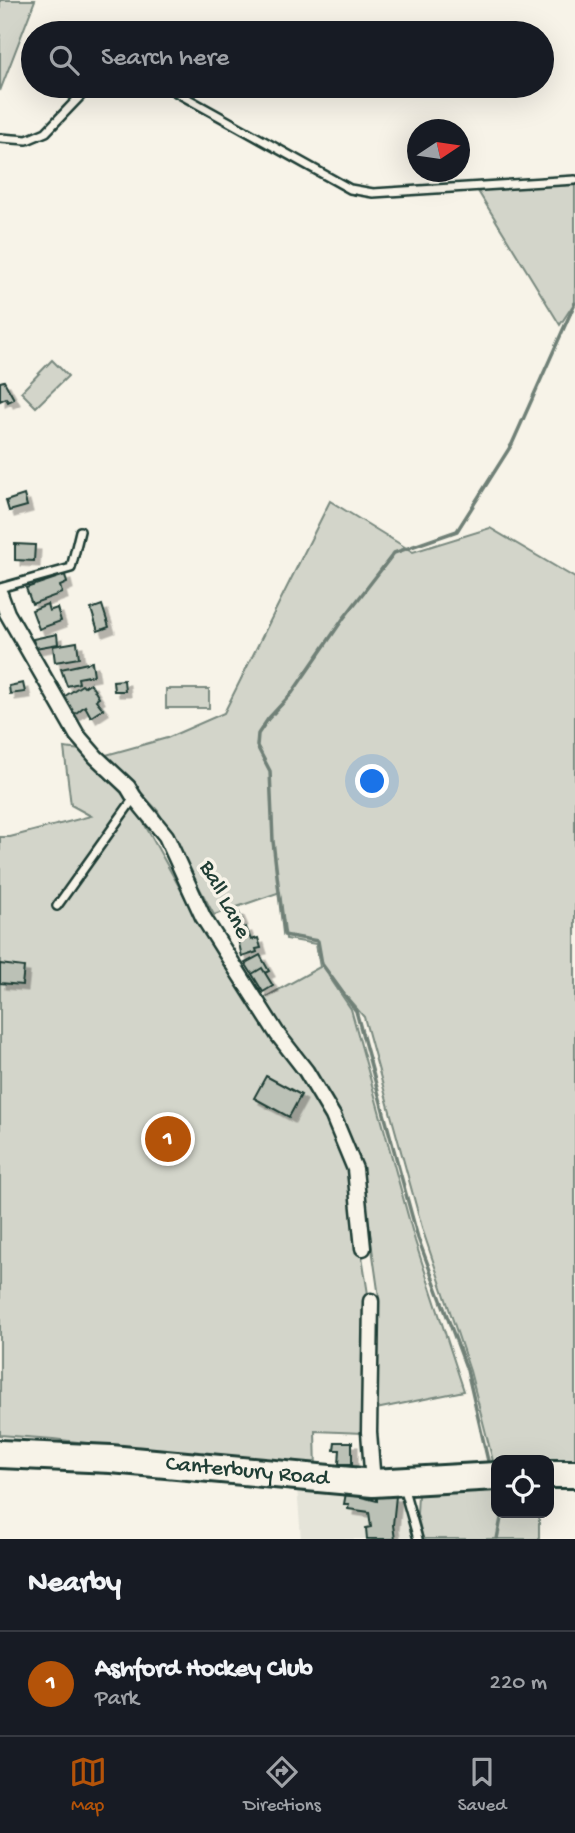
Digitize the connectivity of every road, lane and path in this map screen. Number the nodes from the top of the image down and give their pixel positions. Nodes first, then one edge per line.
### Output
1 (79, 98) edge
2 (187, 98) edge
3 (0, 138) edge
4 (575, 180) edge
5 (80, 531) dead end
6 (0, 591) edge
7 (4, 614) edge
8 (134, 797) junction
9 (57, 906) dead end
10 (363, 1248) dead end
11 (371, 1301) dead end
12 (0, 1454) edge
13 (491, 1476) edge
14 (373, 1483) junction
15 (402, 1483) junction
16 (418, 1539) edge

1 - 3 lane
2 - 4 lane
5 - 6 lane
6 - 7 street, Ball Lane
7 - 8 street, Ball Lane
8 - 9 lane
8 - 10 street, Ball Lane
11 - 14 street
12 - 14 highway, Canterbury Road
13 - 15 highway, Canterbury Road
14 - 15 highway, Canterbury Road
15 - 16 lane

